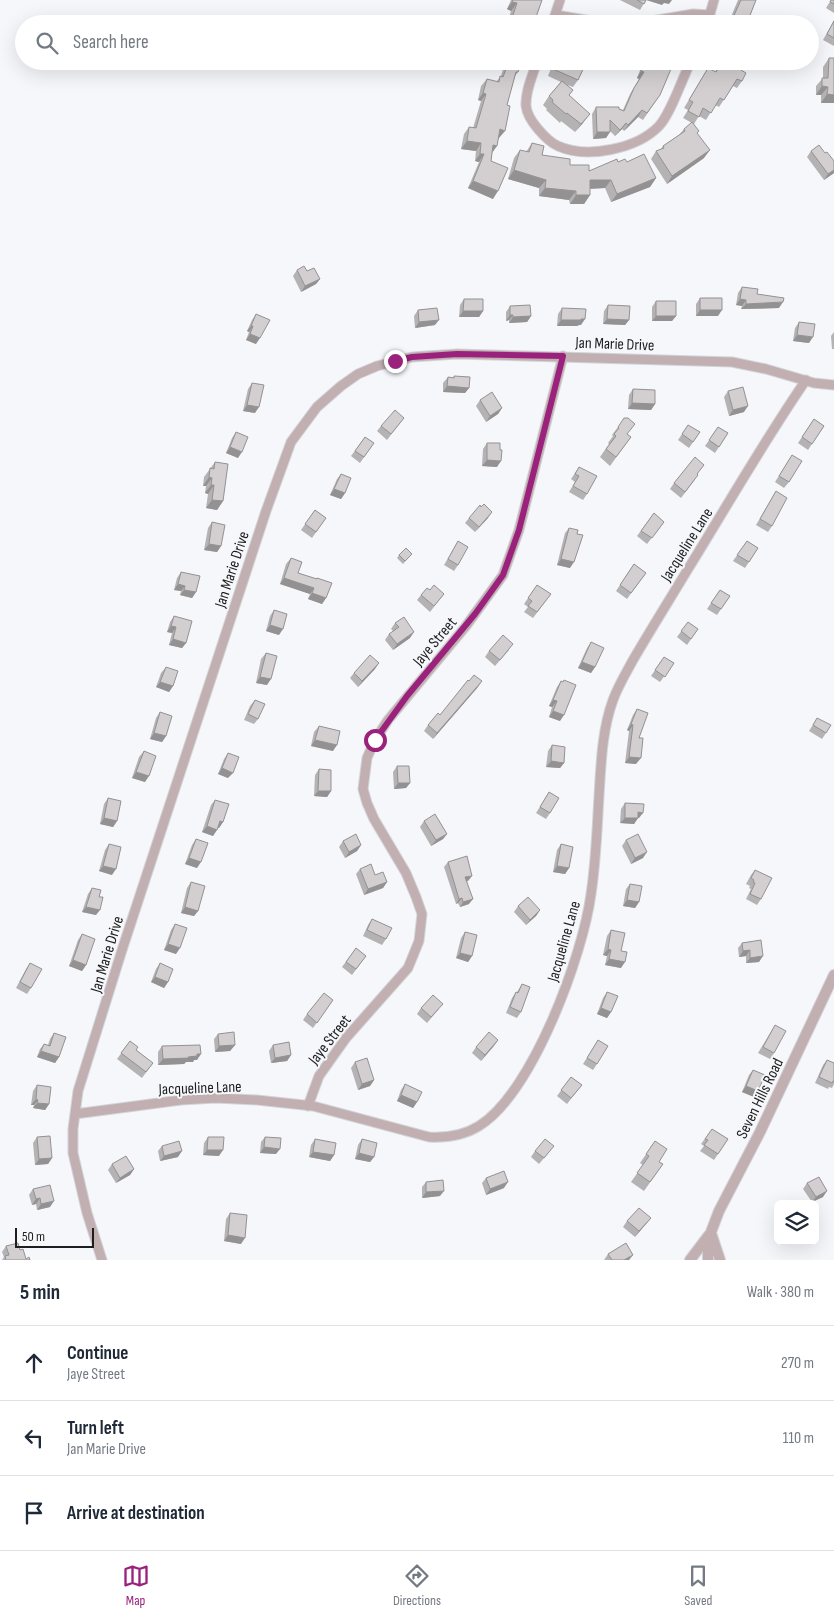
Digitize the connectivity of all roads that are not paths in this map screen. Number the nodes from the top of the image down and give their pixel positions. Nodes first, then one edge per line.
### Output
1 (560, 0) edge
2 (714, 0) edge
3 (556, 15) edge
4 (709, 15) edge
5 (534, 70) edge
6 (687, 70) edge
7 (563, 356) junction
8 (806, 380) junction
9 (834, 385) edge
10 (834, 975) edge
11 (308, 1106) junction
12 (75, 1114) junction
13 (711, 1232) junction
14 (102, 1260) edge
15 (690, 1260) edge
16 (708, 1260) edge
17 (720, 1260) edge

1 - 3 street
2 - 4 street
5 - 6 street
7 - 8 street, Jan Marie Drive
7 - 11 street, Jaye Street
7 - 12 street, Jan Marie Drive
8 - 9 street, Jan Marie Drive
8 - 11 street, Jacqueline Lane
10 - 13 street, Seven Hills Road
11 - 12 street, Jacqueline Lane
12 - 14 street, Jan Marie Drive
13 - 15 street
13 - 16 street, Seven Hills Road
13 - 17 street

